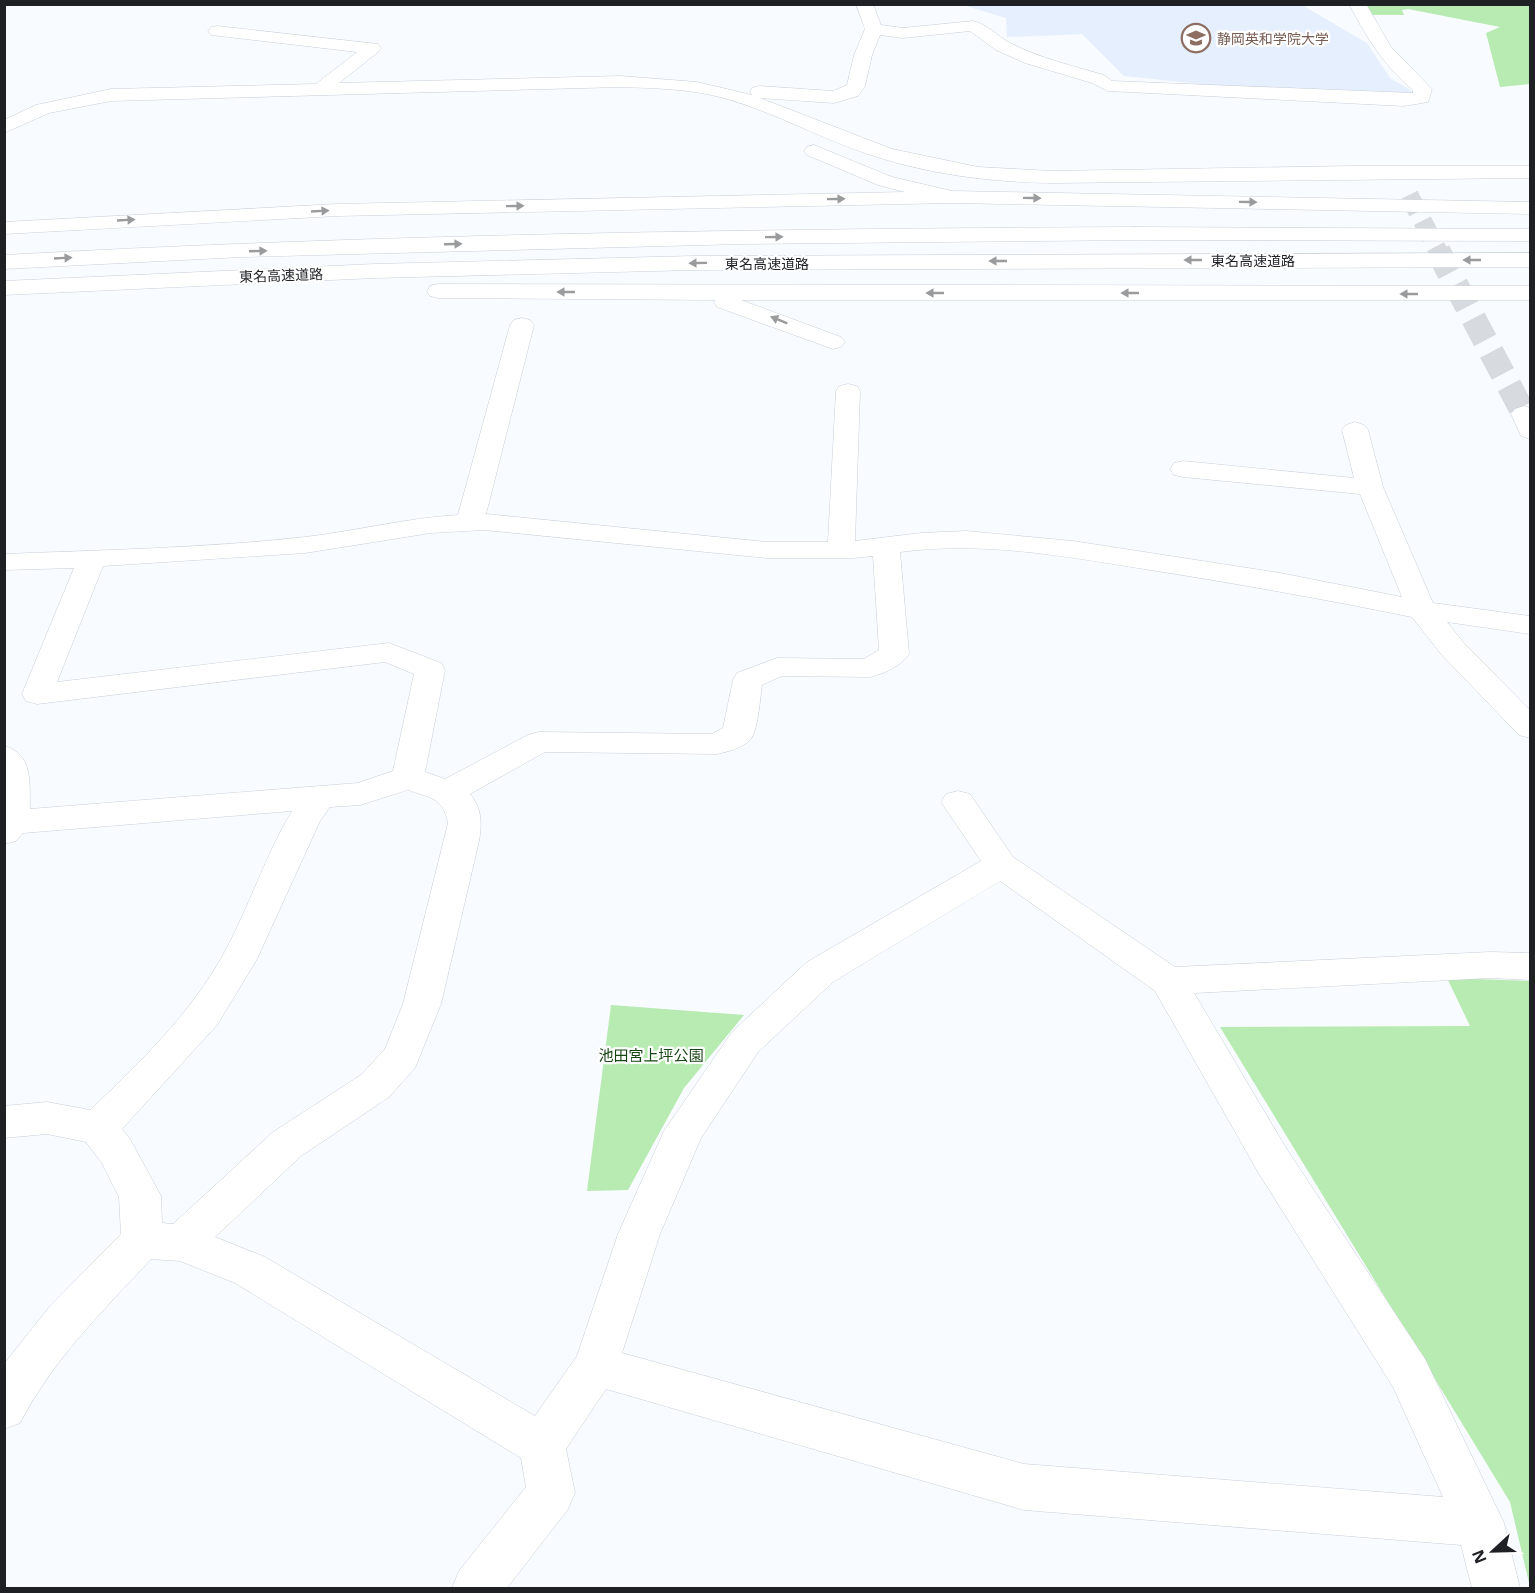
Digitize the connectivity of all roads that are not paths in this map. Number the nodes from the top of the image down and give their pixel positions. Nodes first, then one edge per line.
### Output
1 (864, 4) edge
2 (1357, 4) edge
3 (874, 29) junction
4 (217, 31) dead end
5 (322, 88) junction
6 (726, 93) junction
7 (4, 127) edge
8 (814, 151) dead end
9 (1395, 170) junction
10 (1530, 172) edge
11 (1409, 195) tunnel mouth
12 (952, 197) junction
13 (1530, 208) edge
14 (4, 228) edge
15 (1530, 235) edge
16 (1530, 260) edge
17 (4, 262) edge
18 (4, 288) edge
19 (597, 293) junction
20 (1530, 293) edge
21 (4, 295) edge
22 (522, 326) dead end
23 (833, 342) dead end
24 (848, 391) dead end
25 (1355, 430) dead end
26 (1183, 469) dead end
27 (1370, 488) junction
28 (470, 523) junction
29 (886, 546) junction
30 (841, 550) junction
31 (93, 558) junction
32 (4, 562) edge
33 (1422, 610) junction
34 (1530, 625) edge
35 (1530, 728) edge
36 (4, 756) edge
37 (408, 778) junction
38 (448, 792) junction
39 (320, 798) junction
40 (958, 802) dead end
41 (9, 828) edge
42 (1002, 865) junction
43 (1530, 966) edge
44 (1168, 981) junction
45 (4, 1122) edge
46 (98, 1128) junction
47 (162, 1241) junction
48 (596, 1366) junction
49 (4, 1408) edge
50 (542, 1446) junction
51 (1480, 1523) junction
52 (476, 1588) edge
53 (1496, 1588) edge

1 - 3 main road
2 - 3 main road
3 - 6 main road
4 - 5 main road
5 - 6 main road
5 - 7 main road
6 - 9 main road
8 - 12 main road
9 - 10 main road
9 - 11 main road
12 -> 13 main road
14 -> 12 main road
17 -> 15 main road, 東名高速道路
16 -> 18 main road, 東名高速道路
20 -> 19 main road
19 -> 21 main road
23 -> 19 main road
22 - 28 main road
24 - 30 main road
25 - 27 main road
26 - 27 main road
27 - 33 main road
28 - 30 main road
28 - 31 main road
29 - 30 main road
29 - 33 main road
29 - 38 main road
31 - 32 main road
31 - 37 main road
33 - 34 main road
33 - 35 main road
36 - 41 main road
37 - 38 main road
37 - 39 main road
38 - 47 main road
39 - 41 main road
39 - 46 main road
40 - 42 main road
42 - 44 main road
42 - 48 main road
43 - 44 main road
44 - 51 main road
45 - 46 main road
46 - 47 main road
47 - 49 main road
47 - 50 main road
48 - 50 main road
48 - 51 main road
50 - 52 main road
51 - 53 main road

